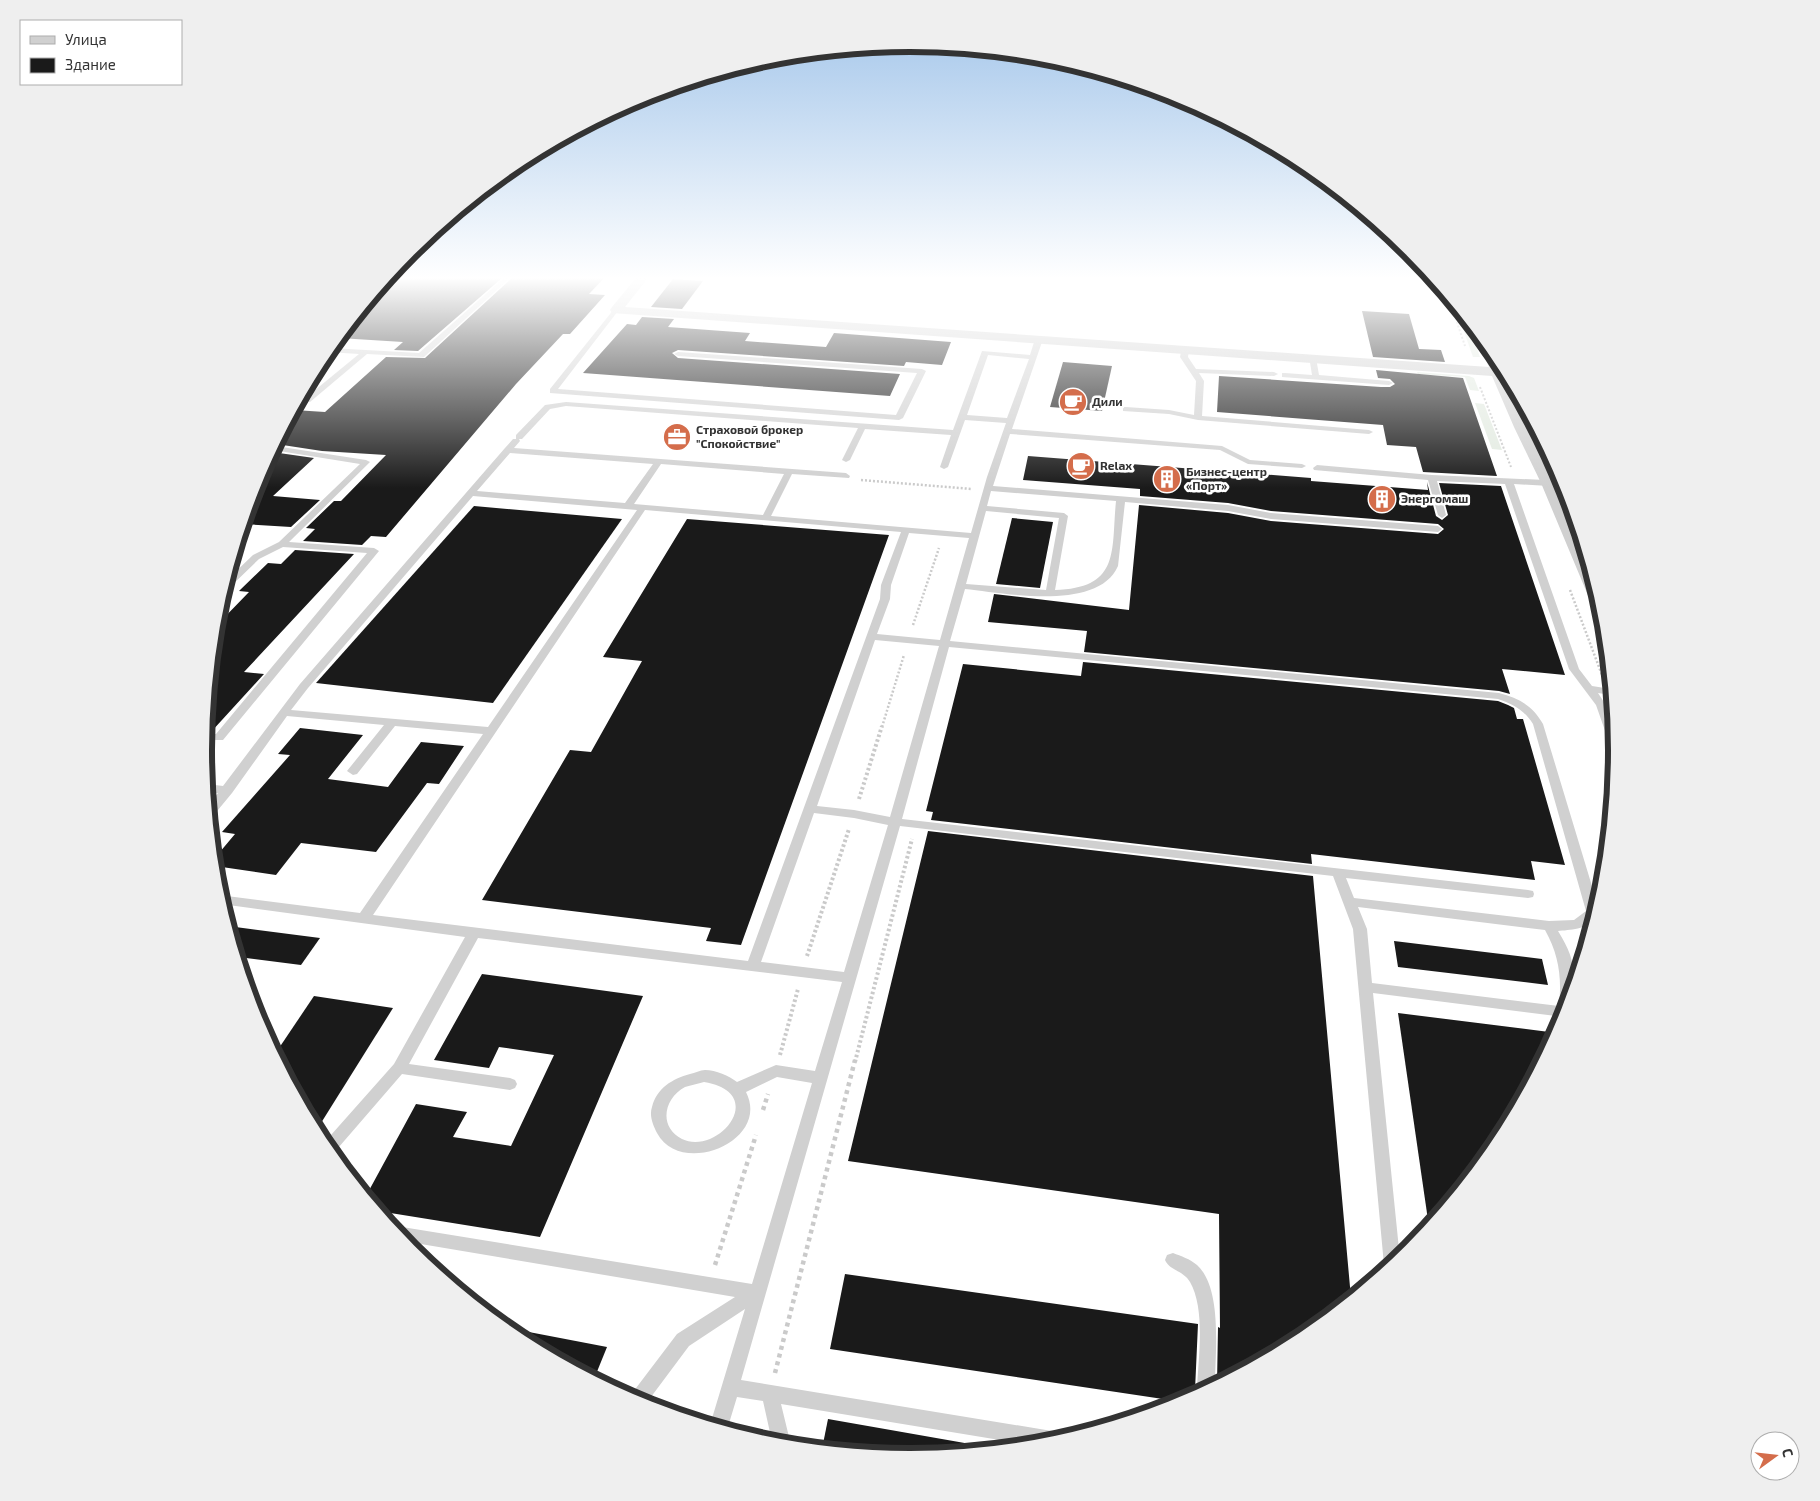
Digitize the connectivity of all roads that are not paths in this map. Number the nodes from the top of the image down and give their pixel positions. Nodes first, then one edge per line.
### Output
1 (429, 348) edge
2 (586, 348) edge
3 (1036, 348) edge
4 (1171, 348) edge
5 (1185, 349) junction
6 (339, 351) edge
7 (365, 352) junction
8 (678, 354) dead end
9 (1033, 357) junction
10 (1312, 358) junction
11 (1194, 371) junction
12 (1495, 372) edge
13 (1274, 374) dead end
14 (1285, 375) dead end
15 (1316, 377) junction
16 (1389, 382) dead end
17 (1508, 393) edge
18 (307, 400) dead end
19 (1126, 409) dead end
20 (962, 417) junction
21 (1198, 418) junction
22 (1009, 426) junction
23 (862, 427) junction
24 (956, 432) junction
25 (1369, 432) dead end
26 (281, 449) edge
27 (508, 450) junction
28 (1541, 453) edge
29 (846, 460) dead end
30 (658, 462) junction
31 (1302, 466) dead end
32 (944, 467) dead end
33 (1317, 468) dead end
34 (790, 471) junction
35 (846, 476) road end
36 (1432, 478) junction
37 (1508, 480) junction
38 (1553, 481) edge
39 (988, 489) junction
40 (472, 493) junction
41 (1120, 500) junction
42 (628, 506) junction
43 (643, 507) junction
44 (983, 508) junction
45 (1566, 511) edge
46 (1442, 515) dead end
47 (766, 518) junction
48 (1438, 529) dead end
49 (906, 530) junction
50 (975, 536) junction
51 (282, 544) junction
52 (234, 578) edge
53 (961, 586) junction
54 (1050, 594) junction
55 (872, 637) junction
56 (945, 644) junction
57 (1589, 689) junction
58 (1606, 691) edge
59 (285, 713) junction
60 (1607, 721) edge
61 (392, 722) junction
62 (490, 731) junction
63 (212, 738) edge
64 (353, 771) dead end
65 (213, 789) edge
66 (228, 790) junction
67 (214, 807) edge
68 (810, 809) junction
69 (895, 822) junction
70 (1338, 872) junction
71 (1528, 894) dead end
72 (228, 900) edge
73 (1350, 902) junction
74 (1591, 904) edge
75 (364, 918) junction
76 (1587, 920) edge
77 (1550, 926) junction
78 (474, 934) junction
79 (753, 967) junction
80 (849, 978) junction
81 (1569, 981) edge
82 (1366, 988) junction
83 (1558, 1011) edge
84 (399, 1068) junction
85 (820, 1078) junction
86 (510, 1084) dead end
87 (737, 1089) junction
88 (334, 1143) edge
89 (407, 1235) edge
90 (1391, 1256) edge
91 (1173, 1260) dead end
92 (757, 1293) junction
93 (1206, 1383) edge
94 (730, 1387) junction
95 (641, 1394) edge
96 (770, 1394) junction
97 (721, 1422) edge
98 (780, 1436) edge
99 (1037, 1437) edge

1 - 7 lane
2 - 8 lane
3 - 9 lane
4 - 5 street
5 - 10 street
5 - 11 lane
6 - 7 lane
7 - 18 lane
9 - 20 lane
9 - 22 lane
10 - 12 street
10 - 15 lane
11 - 13 lane
11 - 21 lane
14 - 15 lane
15 - 16 lane
17 - 28 street
19 - 21 lane
20 - 22 lane
20 - 24 lane
21 - 25 lane
22 - 31 lane
22 - 39 lane
23 - 24 lane
23 - 27 lane
23 - 29 lane
24 - 32 lane
26 - 51 lane
27 - 30 lane
27 - 40 lane
30 - 34 lane
30 - 42 lane
33 - 36 lane
34 - 35 lane
34 - 47 lane
36 - 37 lane
36 - 46 lane
37 - 38 lane
37 - 57 lane
38 - 45 street
39 - 41 lane
39 - 44 lane
40 - 42 lane
40 - 59 lane
41 - 48 lane
41 - 54 lane
42 - 43 lane
43 - 47 lane
43 - 62 lane
44 - 50 lane
44 - 54 lane
47 - 49 lane
49 - 50 lane
49 - 55 lane
50 - 53 lane
51 - 52 lane
51 - 63 lane
53 - 54 lane
53 - 56 lane
55 - 56 lane
55 - 68 lane
56 - 69 lane
56 - 74 lane
57 - 58 lane
57 - 60 lane
59 - 61 lane
59 - 66 lane
61 - 62 lane
61 - 64 lane
62 - 75 lane
65 - 66 lane
66 - 67 lane
68 - 69 lane
68 - 79 lane
69 - 70 lane
69 - 80 lane
70 - 71 lane
70 - 73 lane
72 - 75 lane
73 - 77 lane
73 - 82 lane
75 - 78 lane
76 - 77 lane
77 - 81 lane
78 - 79 lane
78 - 84 lane
79 - 80 lane
80 - 85 lane
82 - 83 lane
82 - 90 lane
84 - 86 lane
84 - 88 lane
85 - 87 lane
85 - 92 lane
87 - 87 lane
89 - 92 lane
91 - 93 lane
92 - 94 lane
92 - 95 lane
94 - 96 lane
94 - 97 lane
96 - 98 lane
96 - 99 lane

